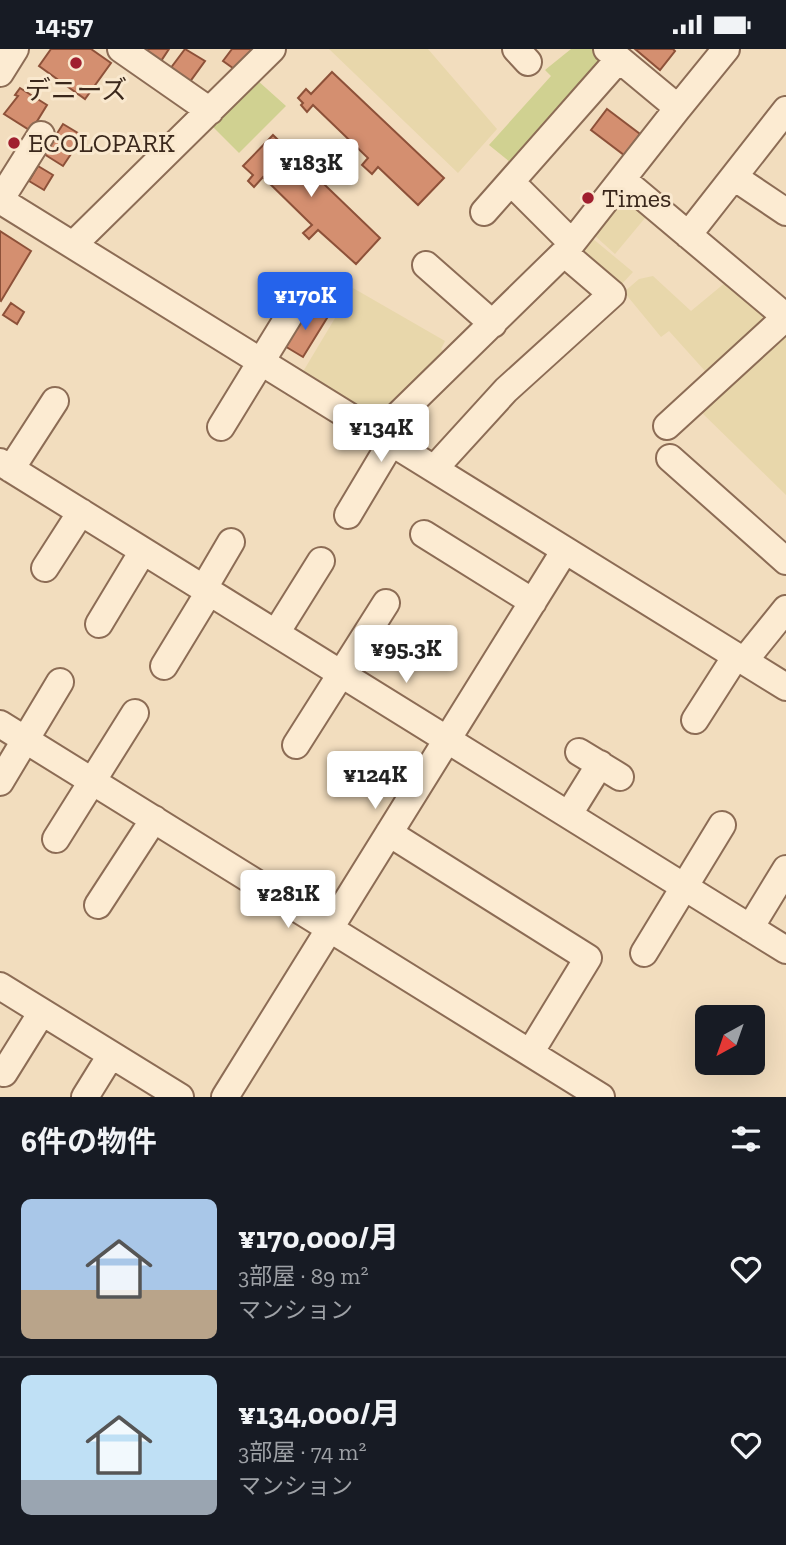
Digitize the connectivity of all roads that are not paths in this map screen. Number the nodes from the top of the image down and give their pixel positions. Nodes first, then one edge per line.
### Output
1 (15, 49) edge
2 (121, 49) edge
3 (726, 49) edge
4 (269, 50) edge
5 (613, 54) edge
6 (0, 73) edge
7 (678, 108) junction
8 (210, 111) junction
9 (784, 116) edge
10 (41, 135) dead end
11 (734, 177) junction
12 (622, 180) junction
13 (513, 184) junction
14 (0, 200) edge
15 (484, 212) dead end
16 (786, 212) edge
17 (688, 235) junction
18 (73, 245) junction
19 (568, 248) junction
20 (426, 265) dead end
21 (297, 303) dead end
22 (786, 317) edge
23 (494, 324) junction
24 (261, 362) junction
25 (55, 401) dead end
26 (667, 426) dead end
27 (221, 427) dead end
28 (385, 439) junction
29 (670, 458) dead end
30 (6, 466) edge
31 (434, 469) junction
32 (80, 512) junction
33 (348, 515) dead end
34 (424, 534) dead end
35 (231, 542) dead end
36 (565, 550) junction
37 (143, 551) junction
38 (321, 561) dead end
39 (786, 561) edge
40 (46, 568) dead end
41 (206, 590) junction
42 (533, 602) junction
43 (386, 603) dead end
44 (786, 609) edge
45 (99, 624) dead end
46 (276, 633) junction
47 (740, 659) junction
48 (164, 666) dead end
49 (341, 673) junction
50 (60, 682) dead end
51 (786, 687) edge
52 (135, 713) dead end
53 (695, 720) dead end
54 (0, 724) edge
55 (448, 739) junction
56 (26, 740) junction
57 (296, 745) dead end
58 (600, 764) dead end
59 (92, 781) junction
60 (0, 782) edge
61 (569, 814) junction
62 (154, 819) junction
63 (722, 825) dead end
64 (389, 833) junction
65 (56, 839) dead end
66 (786, 869) edge
67 (684, 886) junction
68 (98, 905) dead end
69 (330, 928) junction
70 (750, 928) junction
71 (786, 950) edge
72 (643, 953) dead end
73 (0, 986) edge
74 (42, 1012) junction
75 (530, 1053) junction
76 (111, 1055) junction
77 (4, 1073) dead end
78 (85, 1097) edge
79 (180, 1097) edge
80 (225, 1097) edge
81 (601, 1097) edge

1 - 6 street
2 - 8 street
3 - 7 street
4 - 8 street
5 - 7 street
5 - 13 street
7 - 12 street
8 - 18 street
9 - 11 street
10 - 14 street
11 - 16 street
11 - 17 street
12 - 17 street
12 - 19 street
13 - 15 street
13 - 19 street
14 - 18 street
17 - 22 street
18 - 24 street
19 - 23 street
19 - 31 street
20 - 23 street
21 - 24 street
22 - 26 street
23 - 28 street
24 - 27 street
24 - 28 street
25 - 30 street
28 - 31 street
28 - 33 street
29 - 39 street
30 - 32 street
31 - 36 street
32 - 37 street
32 - 40 street
34 - 42 street
35 - 41 street
36 - 42 street
36 - 47 street
37 - 41 street
37 - 45 street
38 - 46 street
41 - 46 street
41 - 48 street
42 - 55 street
43 - 49 street
44 - 47 street
46 - 49 street
47 - 51 street
47 - 53 street
49 - 55 street
49 - 57 street
50 - 56 street
52 - 59 street
54 - 56 street
55 - 61 street
55 - 64 street
56 - 59 street
56 - 60 street
58 - 61 street
59 - 62 street
59 - 65 street
61 - 67 street
62 - 68 street
62 - 69 street
63 - 67 street
64 - 69 street
64 - 75 street
66 - 70 street
67 - 70 street
67 - 72 street
69 - 75 street
69 - 80 street
70 - 71 street
73 - 74 street
74 - 76 street
74 - 77 street
75 - 81 street
76 - 78 street
76 - 79 street

